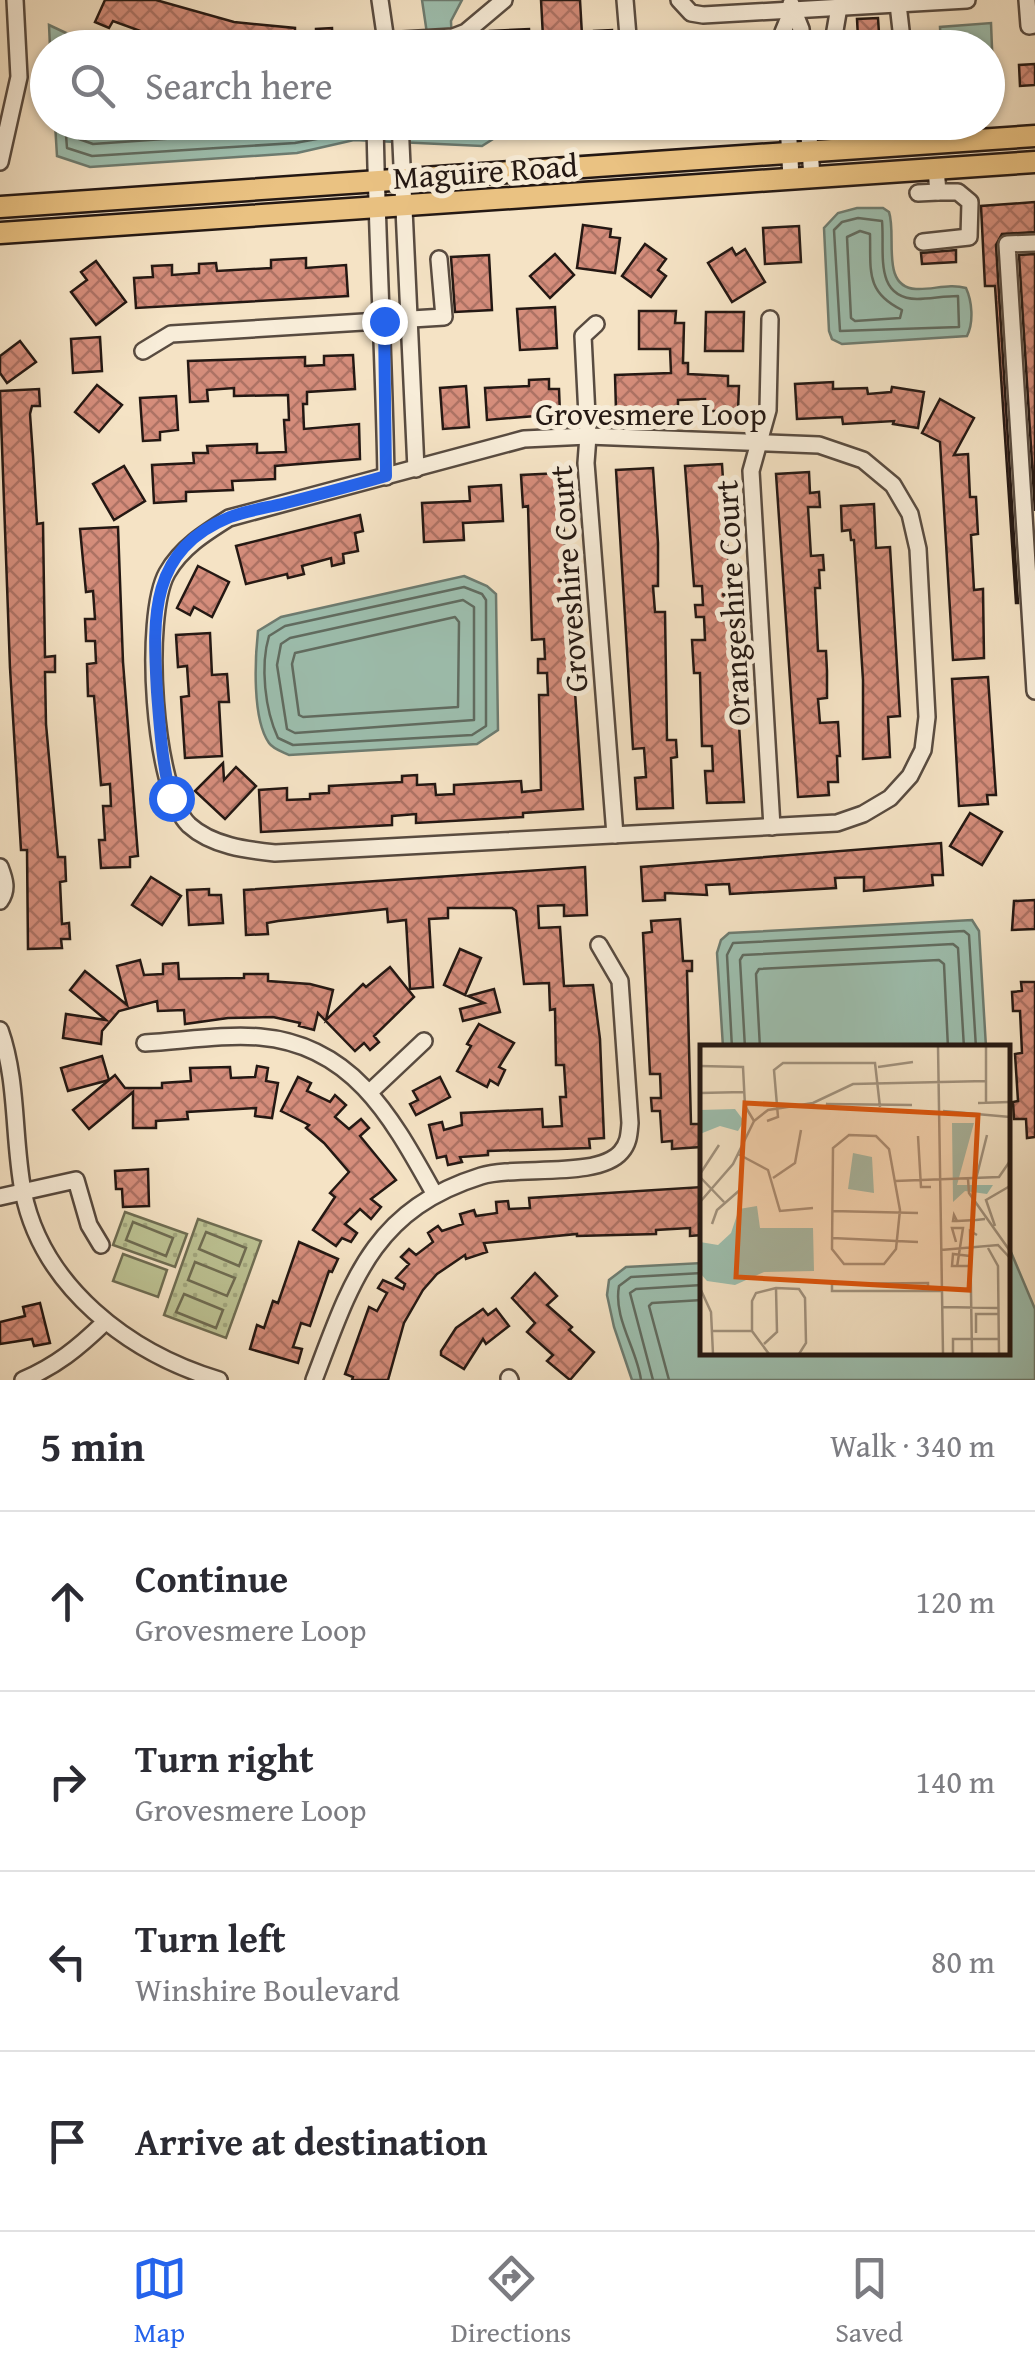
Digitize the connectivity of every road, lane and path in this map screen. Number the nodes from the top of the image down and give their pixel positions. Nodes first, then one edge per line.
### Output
1 (15, 0) edge
2 (380, 0) edge
3 (504, 0) edge
4 (625, 0) edge
5 (679, 0) edge
6 (966, 0) edge
7 (1027, 0) edge
8 (898, 4) junction
9 (791, 5) edge
10 (838, 7) junction
11 (1035, 26) edge
12 (383, 30) edge
13 (468, 30) edge
14 (628, 30) edge
15 (784, 30) edge
16 (802, 30) edge
17 (832, 30) edge
18 (901, 30) edge
19 (1035, 136) edge
20 (1005, 138) edge
21 (376, 140) edge
22 (401, 140) edge
23 (795, 140) edge
24 (803, 140) edge
25 (976, 140) edge
26 (800, 152) junction
27 (0, 162) edge
28 (1035, 162) edge
29 (936, 168) junction
30 (801, 178) junction
31 (403, 181) junction
32 (376, 183) junction
33 (938, 192) junction
34 (918, 194) dead end
35 (403, 207) junction
36 (0, 208) edge
37 (376, 209) junction
38 (0, 233) edge
39 (924, 242) dead end
40 (1035, 243) edge
41 (439, 260) dead end
42 (444, 317) junction
43 (770, 319) dead end
44 (408, 320) junction
45 (384, 321) junction
46 (596, 324) dead end
47 (445, 334) dead end
48 (143, 352) dead end
49 (588, 436) junction
50 (760, 440) junction
51 (416, 469) junction
52 (386, 476) junction
53 (1035, 691) edge
54 (772, 827) junction
55 (615, 835) junction
56 (0, 867) edge
57 (0, 901) edge
58 (599, 945) dead end
59 (0, 1030) edge
60 (424, 1041) dead end
61 (146, 1043) dead end
62 (371, 1092) junction
63 (72, 1161) dead end
64 (76, 1180) junction
65 (23, 1191) junction
66 (434, 1193) junction
67 (0, 1197) edge
68 (101, 1245) dead end
69 (104, 1323) junction
70 (23, 1380) edge
71 (218, 1380) edge
72 (314, 1380) edge

1 - 27 street
2 - 12 street
3 - 13 street
4 - 14 street
5 - 9 street
6 - 8 street
7 - 11 street
8 - 10 street
8 - 18 street
9 - 10 street
9 - 15 street
9 - 16 street
10 - 17 street
19 - 20 main road, Maguire Road
21 - 32 street
22 - 31 street
23 - 26 street
24 - 26 street
25 - 26 main road, Maguire Road
26 - 30 street
26 - 31 main road, Maguire Road
28 - 29 main road, Maguire Road
29 - 30 main road, Maguire Road
29 - 33 street
30 - 35 main road, Maguire Road
31 - 32 main road, Maguire Road
31 - 35 street
32 - 36 main road, Maguire Road
32 - 37 street
33 - 34 street
33 - 39 street
35 - 37 main road, Maguire Road
35 - 44 street
37 - 38 main road, Maguire Road
37 - 45 street
40 - 53 street
41 - 42 street
42 - 44 street
42 - 47 street
43 - 50 street, Orangeshire Court
44 - 45 street
44 - 51 street
45 - 48 street
45 - 52 street
46 - 49 street, Groveshire Court
49 - 50 street, Grovesmere Loop
49 - 51 street, Grovesmere Loop
49 - 55 street, Groveshire Court
50 - 54 street, Orangeshire Court
50 - 54 street, Grovesmere Loop
51 - 52 street, Grovesmere Loop
52 - 55 street, Grovesmere Loop
54 - 55 street, Grovesmere Loop
56 - 57 street
58 - 66 street
59 - 65 street
60 - 62 street
61 - 62 street
62 - 66 street
63 - 64 street
64 - 65 street
64 - 68 street
65 - 67 street
65 - 69 street
66 - 72 street
69 - 70 street
69 - 71 street

